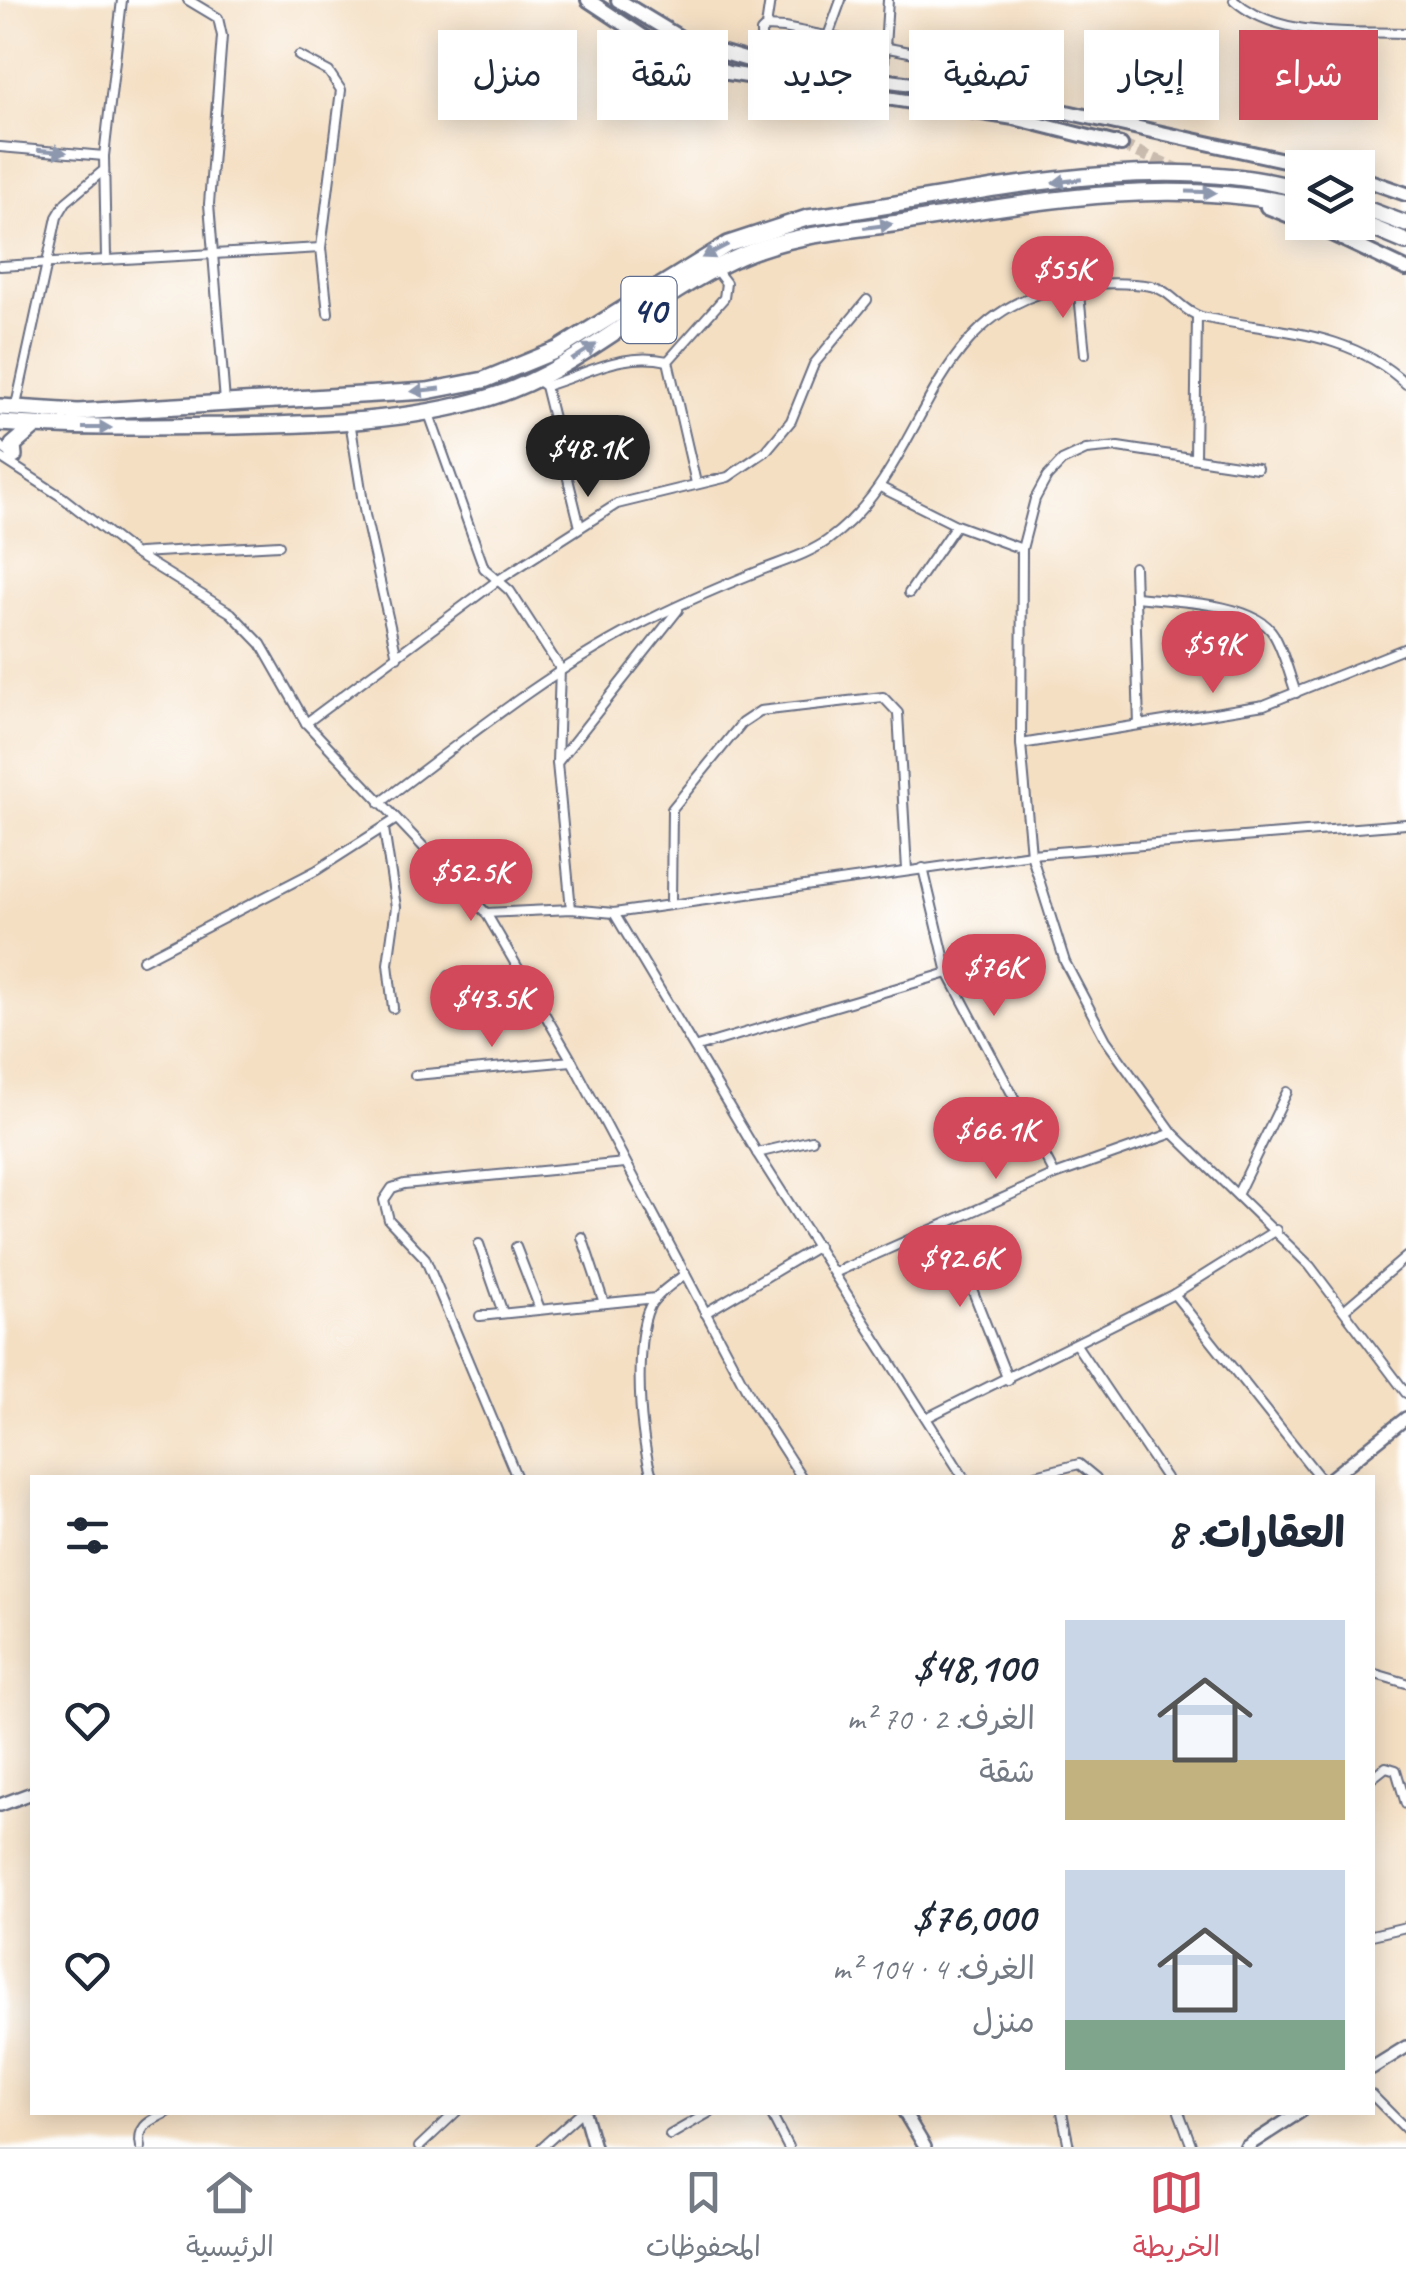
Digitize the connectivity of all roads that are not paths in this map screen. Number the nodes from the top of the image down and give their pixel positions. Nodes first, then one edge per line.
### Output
1 (122, 0) edge
2 (188, 0) edge
3 (588, 0) edge
4 (618, 0) edge
5 (770, 0) edge
6 (841, 0) edge
7 (888, 0) edge
8 (1234, 0) edge
9 (766, 26) junction
10 (763, 30) edge
11 (791, 30) edge
12 (830, 30) edge
13 (888, 30) edge
14 (1406, 33) edge
15 (298, 56) dead end
16 (748, 60) edge
17 (1064, 113) edge
18 (1121, 145) tunnel mouth
19 (0, 147) edge
20 (104, 156) junction
21 (1285, 160) edge
22 (104, 170) junction
23 (1375, 183) edge
24 (1285, 187) edge
25 (1406, 194) edge
26 (1285, 202) edge
27 (1267, 208) dead end
28 (1375, 212) edge
29 (1285, 215) edge
30 (1406, 224) edge
31 (1375, 229) edge
32 (1343, 240) edge
33 (1406, 242) edge
34 (321, 248) junction
35 (212, 256) junction
36 (106, 258) junction
37 (48, 263) junction
38 (0, 266) edge
39 (715, 268) junction
40 (1406, 269) edge
41 (1078, 284) junction
42 (867, 300) dead end
43 (328, 313) dead end
44 (1197, 316) junction
45 (1086, 354) dead end
46 (668, 361) junction
47 (541, 383) junction
48 (1406, 384) edge
49 (225, 403) junction
50 (8, 408) edge
51 (428, 411) junction
52 (350, 420) junction
53 (0, 423) edge
54 (35, 426) junction
55 (0, 446) edge
56 (1195, 457) junction
57 (12, 461) edge
58 (1257, 468) dead end
59 (696, 482) junction
60 (882, 488) junction
61 (956, 525) junction
62 (580, 526) junction
63 (280, 546) dead end
64 (1022, 549) junction
65 (134, 553) junction
66 (1134, 567) dead end
67 (496, 581) junction
68 (909, 592) dead end
69 (1135, 597) junction
70 (681, 606) junction
71 (1406, 648) edge
72 (398, 657) junction
73 (560, 668) junction
74 (1296, 693) junction
75 (306, 723) junction
76 (1139, 725) junction
77 (1021, 744) junction
78 (557, 764) junction
79 (380, 804) junction
80 (395, 820) junction
81 (1406, 824) edge
82 (384, 829) junction
83 (1031, 854) junction
84 (923, 868) junction
85 (907, 870) junction
86 (671, 902) junction
87 (571, 909) junction
88 (486, 913) junction
89 (614, 913) junction
90 (143, 960) dead end
91 (518, 972) junction
92 (948, 973) junction
93 (449, 976) dead end
94 (393, 1008) dead end
95 (697, 1048) junction
96 (572, 1061) junction
97 (415, 1075) dead end
98 (1288, 1092) dead end
99 (1174, 1133) junction
100 (812, 1140) dead end
101 (757, 1154) junction
102 (626, 1163) junction
103 (1055, 1175) junction
104 (1238, 1193) junction
105 (947, 1226) junction
106 (1276, 1230) junction
107 (582, 1237) dead end
108 (479, 1244) dead end
109 (818, 1246) junction
110 (516, 1247) dead end
111 (1406, 1257) edge
112 (834, 1273) junction
113 (685, 1274) junction
114 (1174, 1294) junction
115 (656, 1298) junction
116 (604, 1303) junction
117 (1346, 1309) junction
118 (540, 1310) junction
119 (705, 1312) junction
120 (504, 1313) junction
121 (480, 1316) dead end
122 (1076, 1346) junction
123 (1008, 1380) junction
124 (1406, 1393) edge
125 (928, 1418) junction
126 (1406, 1418) edge
127 (516, 1475) edge
128 (652, 1475) edge
129 (800, 1475) edge
130 (962, 1475) edge
131 (1036, 1475) edge
132 (1092, 1475) edge
133 (1164, 1475) edge
134 (1318, 1475) edge
135 (1335, 1475) edge
136 (1375, 1674) edge
137 (1406, 1683) edge
138 (1375, 1775) edge
139 (30, 1794) edge
140 (1406, 1804) edge
141 (0, 1805) edge
142 (1406, 1927) edge
143 (1375, 1933) edge
144 (1406, 2047) edge
145 (1375, 2066) edge
146 (1375, 2098) edge
147 (162, 2115) edge
148 (453, 2115) edge
149 (579, 2115) edge
150 (583, 2115) edge
151 (705, 2115) edge
152 (772, 2115) edge
153 (906, 2115) edge
154 (1063, 2115) edge
155 (1180, 2115) edge
156 (1295, 2115) edge
157 (1406, 2128) edge
158 (670, 2135) dead end
159 (141, 2147) edge
160 (420, 2147) edge
161 (542, 2147) edge
162 (594, 2147) edge
163 (788, 2147) edge
164 (925, 2147) edge
165 (1069, 2147) edge
166 (1192, 2147) edge
167 (1246, 2147) edge

1 - 20 street
2 - 35 street
3 - 18 main road
4 - 16 main road
5 - 9 street
6 - 12 street
7 - 13 street
8 - 14 street
9 - 10 street
9 - 11 street
15 - 34 street
17 - 21 main road
19 -> 20 street
20 - 22 street
22 - 36 street
22 - 37 street
23 - 25 main road
24 -> 49 highway, 40
39 -> 26 highway, 40
27 - 29 main road
28 - 30 highway
31 - 33 highway
32 - 40 main road
34 - 35 street
34 - 43 street
35 - 36 street
35 - 49 street
36 - 37 street
37 - 38 street
37 - 50 street
39 - 46 street
47 -> 39 highway, 40
41 - 44 street
41 - 45 street
41 - 60 street
42 - 59 street
44 - 48 street
44 - 56 street
46 - 47 street
46 - 59 street
47 - 51 highway, 40
47 - 62 street
49 - 50 highway, 40
51 - 52 highway, 40
51 - 67 street
54 -> 52 highway, 40
52 - 72 street
53 - 54 highway, 40
54 - 57 highway
55 - 57 street
56 - 58 street
56 - 64 street
57 - 65 street
59 - 62 street
60 - 61 street
60 - 70 street
61 - 64 street
61 - 68 street
62 - 67 street
63 - 65 street
64 - 77 street
65 - 75 street
66 - 69 street
67 - 72 street
67 - 73 street
69 - 74 street
69 - 76 street
70 - 73 street
70 - 78 street
71 - 74 street
72 - 75 street
73 - 78 street
73 - 79 street
74 - 76 street
75 - 79 street
76 - 77 street
77 - 83 street
78 - 87 street
79 - 80 street
80 - 82 street
80 - 88 street
81 - 83 street
82 - 90 street
82 - 94 street
83 - 84 street
83 - 99 street
84 - 85 street
84 - 92 street
85 - 86 street
85 - 86 street
86 - 89 street
87 - 88 street
87 - 89 street
88 - 91 street
89 - 95 street
91 - 93 street
91 - 96 street
92 - 95 street
92 - 103 street
95 - 101 street
96 - 97 street
96 - 102 street
98 - 104 street
99 - 103 street
99 - 104 street
100 - 101 street
101 - 109 street
102 - 113 street
102 - 127 street
103 - 105 street
104 - 106 street
105 - 112 street
105 - 123 street
106 - 114 street
106 - 117 street
107 - 116 street
108 - 120 street
109 - 112 street
109 - 119 street
110 - 118 street
111 - 117 street
112 - 125 street
113 - 115 street
113 - 119 street
114 - 122 street
114 - 134 street
115 - 116 street
115 - 128 street
116 - 118 street
117 - 124 street
118 - 120 street
119 - 129 street
120 - 121 street
122 - 123 street
122 - 133 street
123 - 125 street
125 - 130 street
126 - 135 street
131 - 132 street
136 - 137 street
138 - 140 street
139 - 141 street
142 - 143 street
144 - 145 street
146 - 157 street
147 - 159 street
148 - 160 street
149 - 161 street
150 - 162 street
151 - 158 street
152 - 163 street
153 - 164 street
154 - 165 street
155 - 166 street
156 - 167 street

